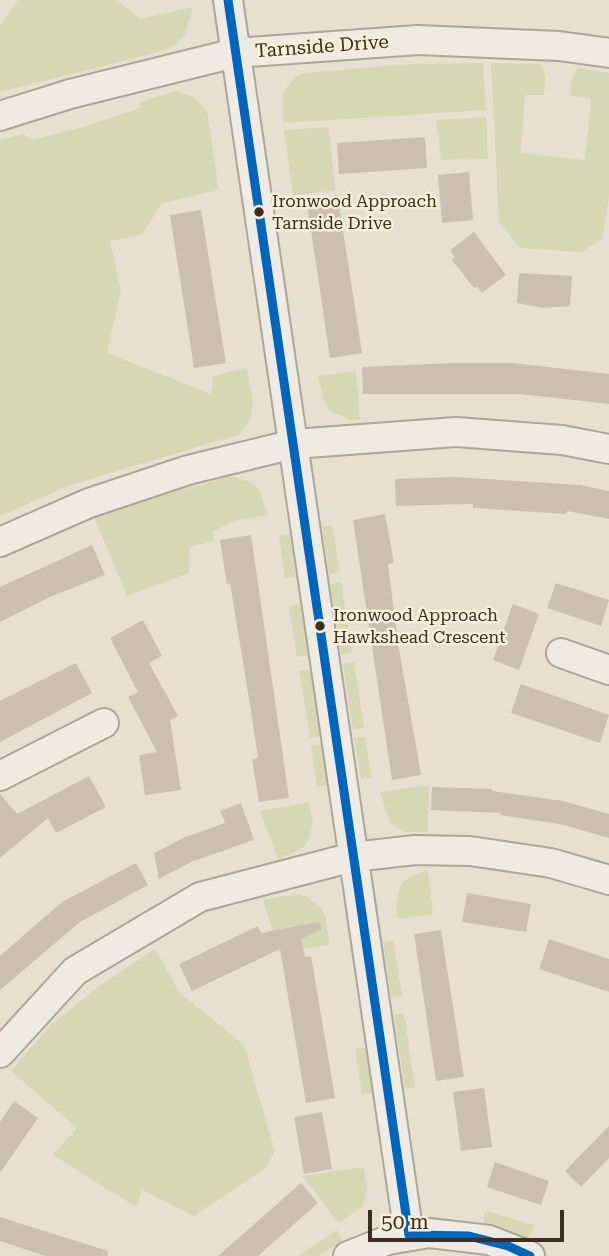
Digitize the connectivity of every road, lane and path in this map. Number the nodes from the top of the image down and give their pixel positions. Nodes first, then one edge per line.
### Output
1 (228, 0) edge
2 (235, 53) junction
3 (609, 53) edge
4 (0, 116) edge
5 (294, 444) junction
6 (609, 449) edge
7 (0, 542) edge
8 (561, 653) dead end
9 (609, 670) edge
10 (104, 723) dead end
11 (0, 776) edge
12 (353, 857) junction
13 (609, 880) edge
14 (0, 1053) edge
15 (409, 1235) junction
16 (348, 1256) edge
17 (530, 1256) edge

1 - 2 street
2 - 3 street, Tarnside Drive
2 - 4 street, Tarnside Drive
2 - 5 street
5 - 6 street
5 - 7 street
5 - 12 street
8 - 9 street
10 - 11 street
12 - 13 street
12 - 14 street
12 - 15 street
15 - 16 street
15 - 17 street

